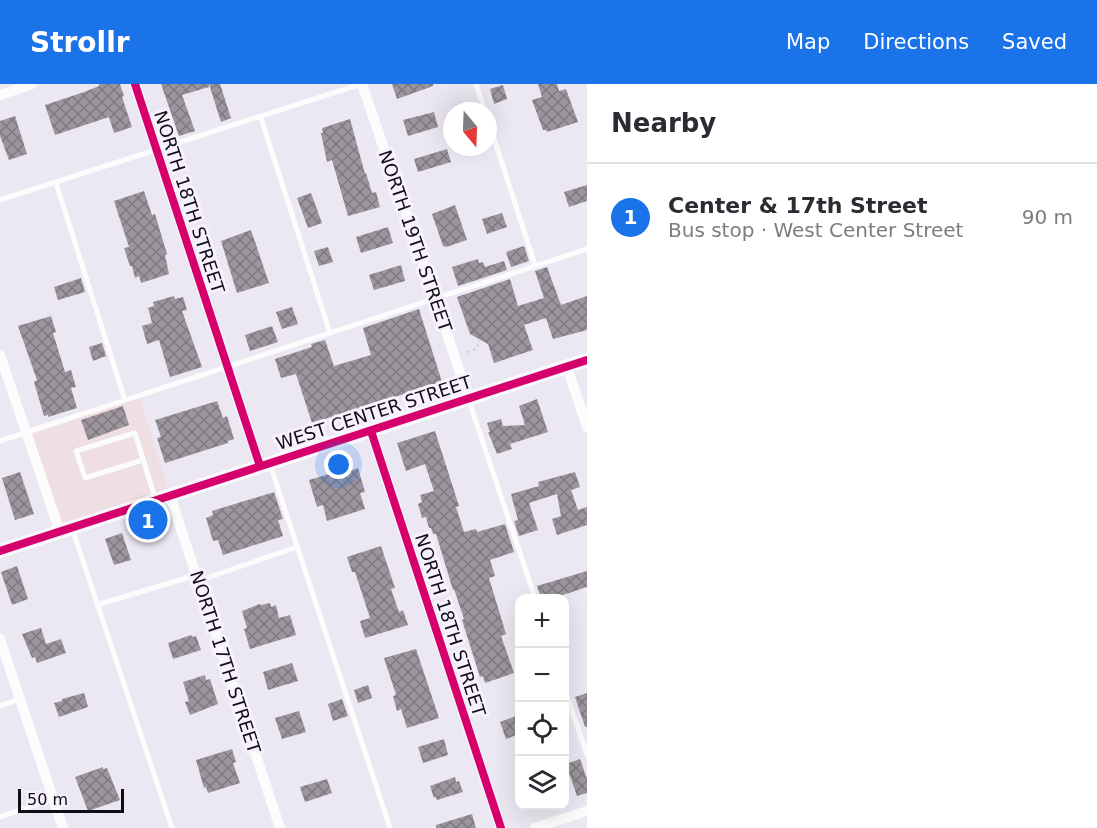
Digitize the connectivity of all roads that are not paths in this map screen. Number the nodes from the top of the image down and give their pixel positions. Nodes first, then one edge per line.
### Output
1 (32, 84) edge
2 (135, 84) edge
3 (362, 84) edge
4 (476, 84) edge
5 (0, 95) edge
6 (482, 102) edge
7 (261, 118) junction
8 (497, 148) edge
9 (156, 152) junction
10 (56, 183) junction
11 (0, 200) edge
12 (587, 249) edge
13 (535, 265) junction
14 (435, 299) junction
15 (330, 333) junction
16 (0, 355) edge
17 (587, 360) edge
18 (227, 366) junction
19 (567, 367) junction
20 (469, 399) junction
21 (125, 400) junction
22 (587, 427) edge
23 (371, 431) junction
24 (26, 432) junction
25 (0, 441) edge
26 (143, 460) junction
27 (265, 464) junction
28 (163, 498) junction
29 (66, 530) junction
30 (297, 547) junction
31 (0, 551) edge
32 (197, 578) junction
33 (534, 594) edge
34 (98, 605) junction
35 (0, 639) edge
36 (20, 699) junction
37 (569, 702) edge
38 (0, 706) edge
39 (587, 755) edge
40 (53, 798) junction
41 (587, 812) edge
42 (0, 817) edge
43 (63, 828) edge
44 (172, 828) edge
45 (280, 828) edge
46 (390, 828) edge
47 (501, 828) edge
48 (535, 828) edge

1 - 5 street
2 - 9 street, NORTH 18TH STREET
3 - 7 lane
3 - 14 street, NORTH 19TH STREET
4 - 6 lane
7 - 9 lane
7 - 15 lane
8 - 13 lane
9 - 10 lane
9 - 18 street, NORTH 18TH STREET
10 - 11 lane
10 - 21 lane
12 - 13 lane
13 - 14 lane
14 - 15 lane
14 - 20 street, NORTH 19TH STREET
15 - 18 lane
16 - 24 street
17 - 19 street, WEST CENTER STREET
18 - 21 lane
18 - 27 street, NORTH 18TH STREET
19 - 20 street, WEST CENTER STREET
19 - 22 street
20 - 23 street, WEST CENTER STREET
20 - 33 lane
21 - 24 lane
23 - 27 street, WEST CENTER STREET
23 - 47 street, NORTH 18TH STREET
24 - 25 lane
24 - 29 street
26 - 26 lane
26 - 28 lane
27 - 28 street, WEST CENTER STREET
27 - 30 lane
28 - 29 street, WEST CENTER STREET
28 - 32 street, NORTH 17TH STREET
29 - 31 street, WEST CENTER STREET
29 - 34 lane
30 - 32 lane
30 - 46 lane
32 - 34 lane
32 - 45 street, NORTH 17TH STREET
34 - 44 lane
35 - 36 street
36 - 38 lane
36 - 40 street
37 - 39 lane
40 - 42 lane
40 - 43 street
41 - 48 street

